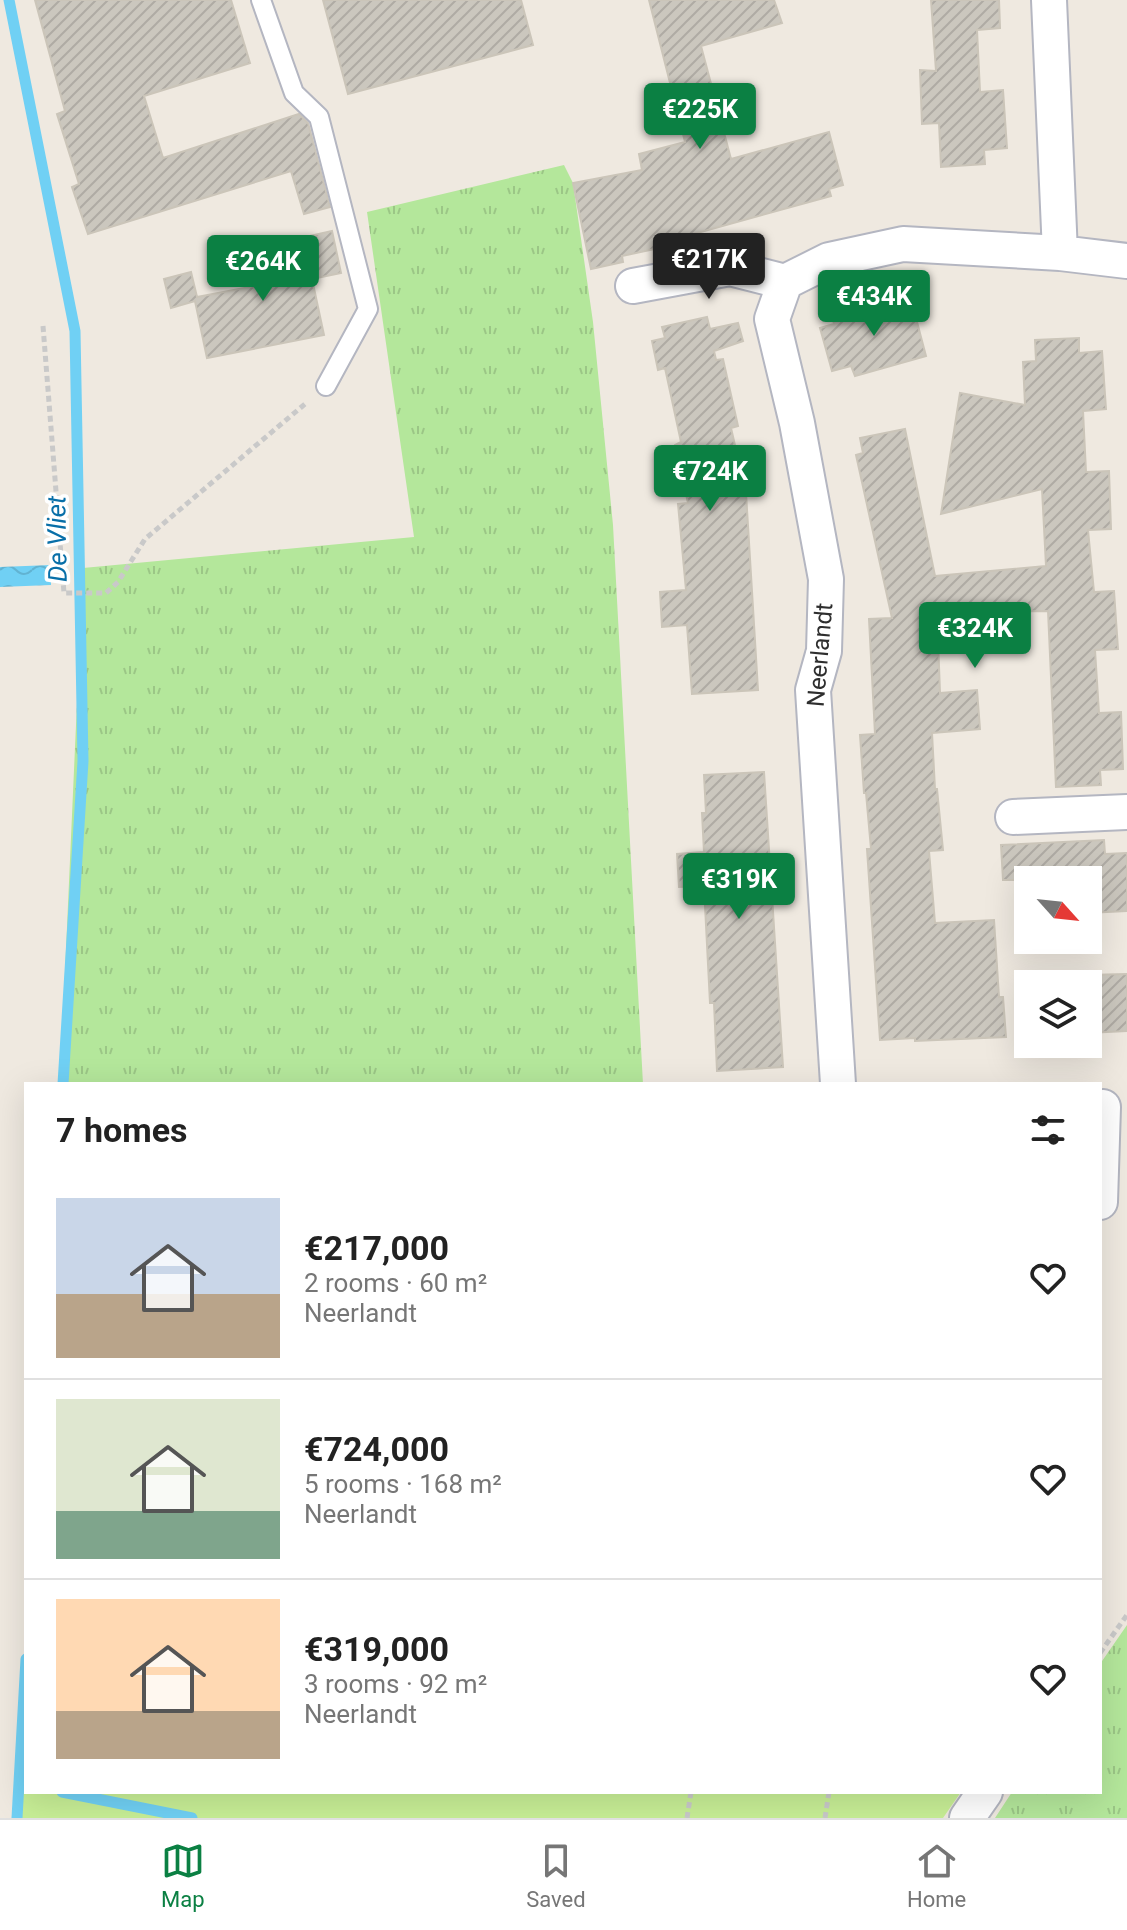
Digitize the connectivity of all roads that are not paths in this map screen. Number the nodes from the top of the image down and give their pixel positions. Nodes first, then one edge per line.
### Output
1 (261, 0) edge
2 (1049, 0) edge
3 (1060, 253) junction
4 (1127, 261) edge
5 (785, 282) junction
6 (633, 286) dead end
7 (326, 386) road end
8 (1127, 812) edge
9 (1013, 817) dead end
10 (838, 1082) edge
11 (1110, 1107) edge
12 (1102, 1183) edge
13 (984, 1794) edge
14 (967, 1818) edge

1 - 7 lane
2 - 3 street
3 - 4 street
3 - 5 street
5 - 6 street
5 - 10 street, Neerlandt
8 - 9 street
11 - 12 street
13 - 14 street

